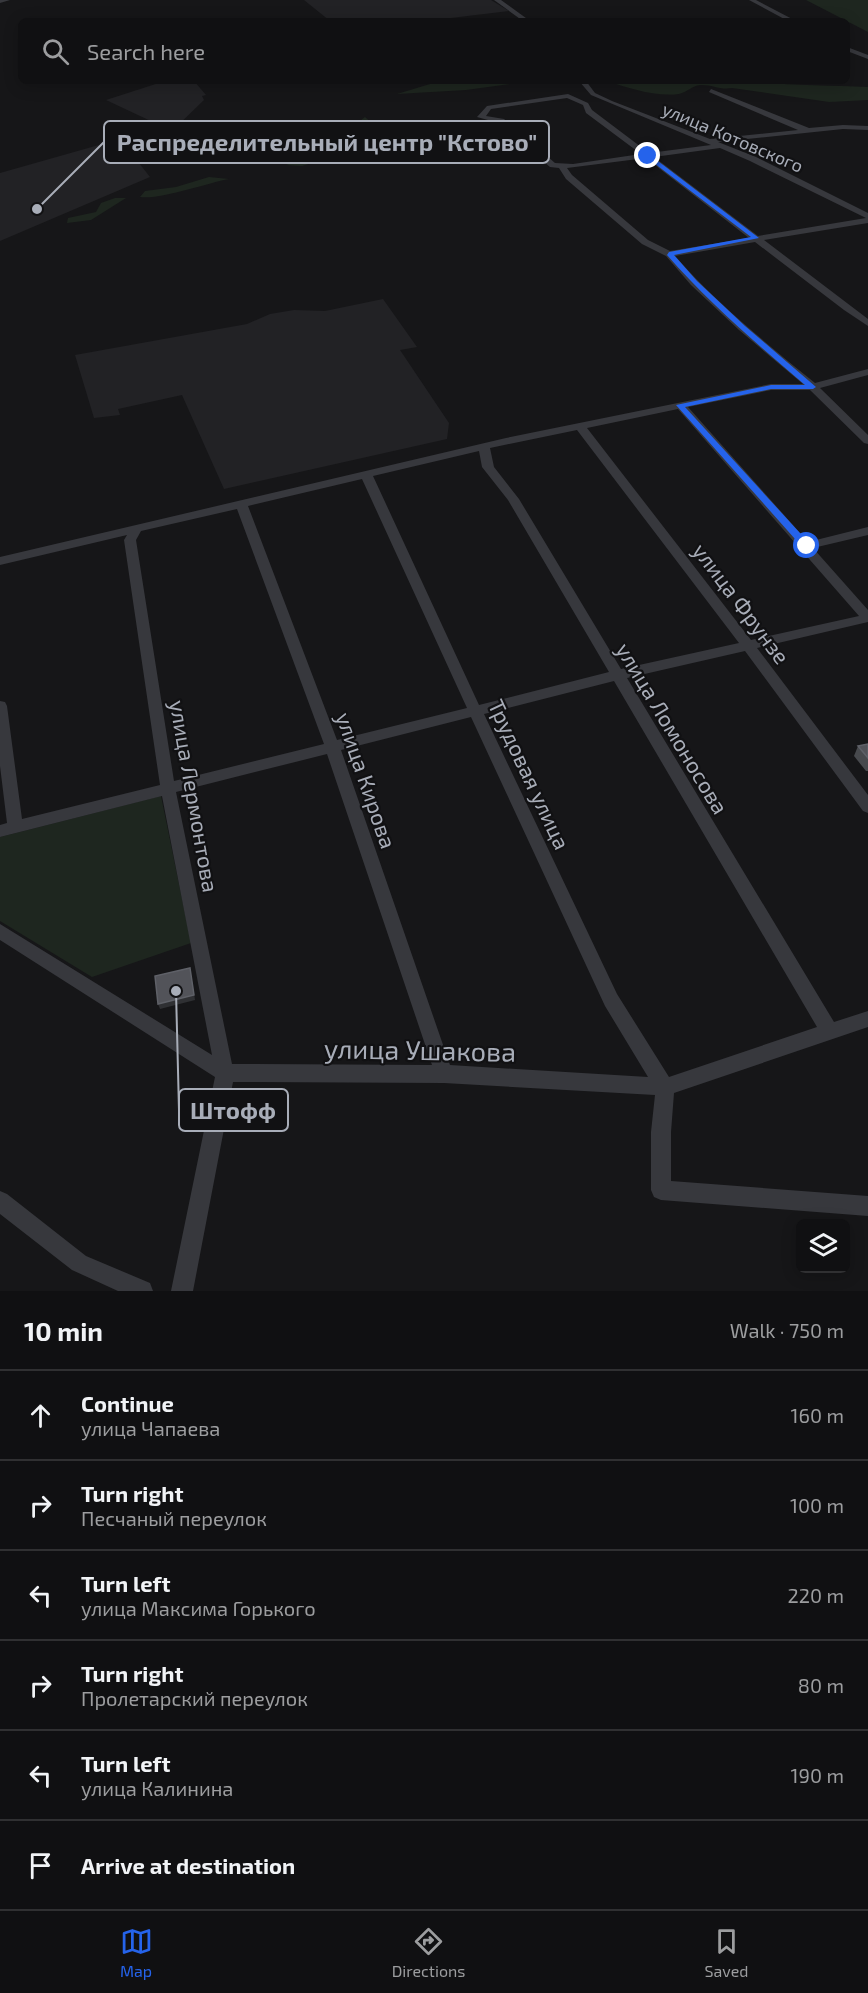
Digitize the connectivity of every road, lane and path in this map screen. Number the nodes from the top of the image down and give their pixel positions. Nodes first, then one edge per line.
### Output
1 (8, 0) edge
2 (497, 0) edge
3 (752, 0) edge
4 (0, 1) edge
5 (523, 18) edge
6 (787, 18) edge
7 (850, 50) edge
8 (868, 57) edge
9 (584, 85) edge
10 (711, 91) dead end
11 (868, 128) edge
12 (808, 131) junction
13 (709, 141) junction
14 (721, 146) junction
15 (648, 156) junction
16 (558, 166) junction
17 (868, 218) edge
18 (756, 238) junction
19 (669, 254) junction
20 (868, 323) edge
21 (868, 372) edge
22 (813, 387) junction
23 (680, 405) junction
24 (580, 426) junction
25 (868, 441) edge
26 (484, 446) junction
27 (366, 474) junction
28 (241, 504) junction
29 (138, 527) junction
30 (868, 531) edge
31 (807, 546) junction
32 (0, 561) edge
33 (868, 618) edge
34 (748, 645) junction
35 (617, 675) junction
36 (0, 706) edge
37 (476, 712) junction
38 (332, 746) junction
39 (168, 788) junction
40 (868, 807) edge
41 (15, 827) junction
42 (0, 831) edge
43 (0, 931) edge
44 (868, 1019) edge
45 (830, 1032) junction
46 (225, 1073) junction
47 (444, 1074) junction
48 (665, 1088) junction
49 (0, 1201) edge
50 (868, 1206) edge
51 (142, 1291) edge
52 (182, 1291) edge

1 - 4 street
2 - 5 street
3 - 6 street
7 - 8 street
9 - 13 street, улица Котовского
10 - 12 street
11 - 12 street
12 - 13 street
13 - 14 street, улица Котовского
14 - 15 street
14 - 17 street, улица Котовского
15 - 16 street
15 - 16 street
15 - 18 street
16 - 19 street
17 - 18 street
18 - 19 street
18 - 20 street
19 - 22 street
21 - 22 street
22 - 23 street
22 - 25 street
23 - 24 street
23 - 31 street
24 - 26 street
24 - 34 street, улица Фрунзе
26 - 27 street
26 - 35 street, улица Ломоносова
27 - 28 street
27 - 37 street, Трудовая улица
28 - 29 street
28 - 38 street, улица Кирова
29 - 32 street
29 - 39 street, улица Лермонтова
30 - 31 street
31 - 33 street
33 - 34 street
34 - 35 street
34 - 40 street, улица Фрунзе
35 - 37 street
35 - 45 street, улица Ломоносова
36 - 41 street
37 - 38 street
37 - 48 street, Трудовая улица
38 - 39 street
38 - 47 street, улица Кирова
39 - 41 street
39 - 46 street, улица Лермонтова
41 - 42 street
43 - 46 street
44 - 45 street, улица Ушакова
45 - 48 street, улица Ушакова
46 - 47 street, улица Ушакова
46 - 52 street
47 - 48 street, улица Ушакова
48 - 50 street
49 - 51 street

